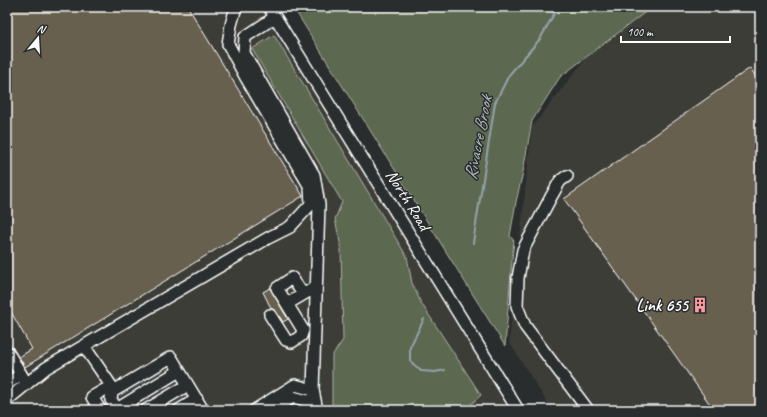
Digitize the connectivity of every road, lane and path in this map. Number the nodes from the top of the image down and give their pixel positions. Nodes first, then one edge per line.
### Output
1 (236, 7) edge
2 (269, 7) edge
3 (275, 17) junction
4 (567, 176) dead end
5 (316, 287) junction
6 (303, 294) junction
7 (287, 304) junction
8 (270, 315) dead end
9 (84, 346) junction
10 (7, 351) edge
11 (180, 371) junction
12 (24, 379) junction
13 (7, 384) edge
14 (188, 385) junction
15 (113, 388) junction
16 (313, 390) junction
17 (197, 399) junction
18 (7, 400) edge
19 (316, 408) edge
20 (117, 409) edge
21 (517, 409) edge
22 (100, 410) edge
23 (146, 410) edge
24 (179, 410) edge
25 (203, 410) edge
26 (255, 410) edge
27 (272, 410) edge
28 (588, 410) edge

1 - 9 street
2 - 3 street, North Road
3 - 5 street
3 - 21 street, North Road
4 - 28 street
5 - 6 street
5 - 16 street
6 - 7 street
6 - 7 street
7 - 8 street
9 - 12 street
9 - 15 street
10 - 12 street
11 - 14 street
11 - 15 street
11 - 20 street
12 - 13 street
12 - 18 street
14 - 17 street
14 - 23 street
15 - 20 street
15 - 22 street
16 - 19 street
16 - 26 street
17 - 24 street
17 - 25 street
19 - 27 street

